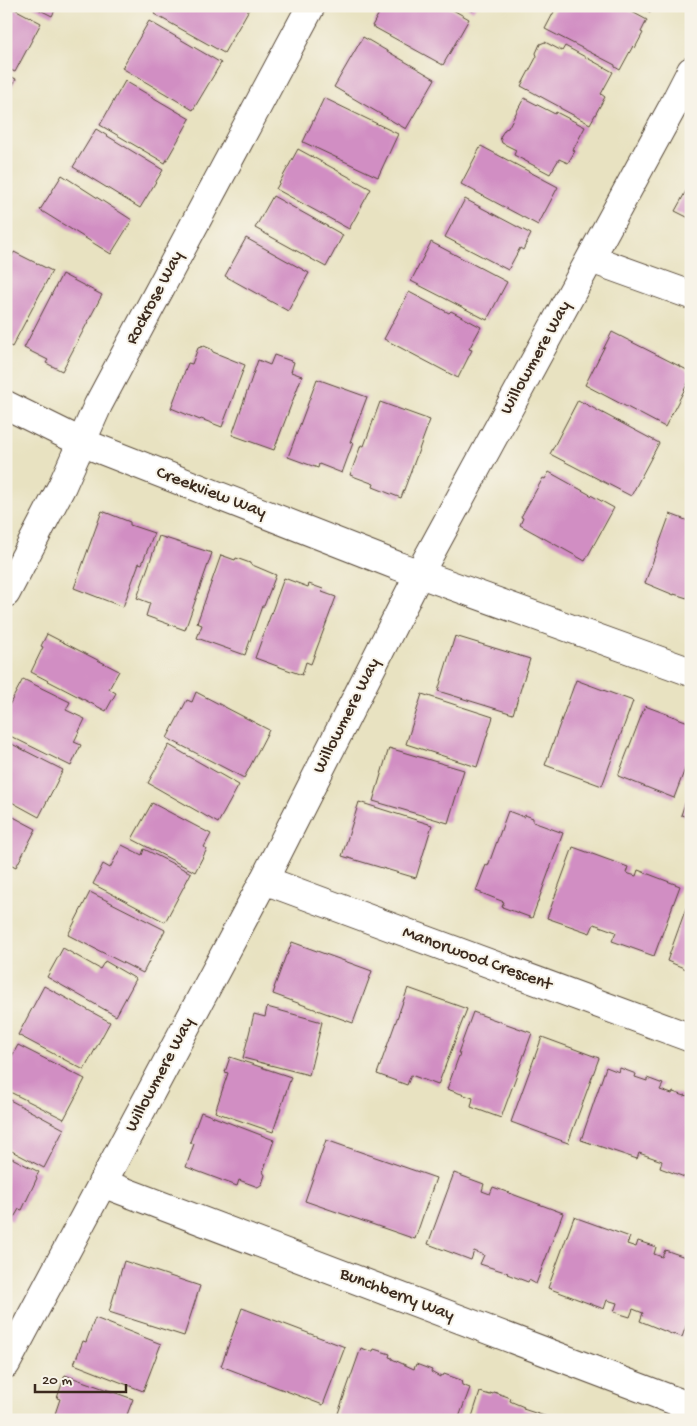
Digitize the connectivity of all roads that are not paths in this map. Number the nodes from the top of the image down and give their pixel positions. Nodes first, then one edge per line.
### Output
1 (310, 6) edge
2 (691, 71) edge
3 (591, 259) junction
4 (691, 295) edge
5 (6, 405) edge
6 (81, 442) junction
7 (419, 574) junction
8 (6, 593) edge
9 (691, 672) edge
10 (264, 880) junction
11 (691, 1038) edge
12 (102, 1183) junction
13 (6, 1364) edge
14 (691, 1407) edge

1 - 6 street, Rockrose Way
2 - 3 street, Willowmere Way
3 - 4 street
3 - 7 street, Willowmere Way
5 - 6 street, Creekview Way
6 - 7 street, Creekview Way
6 - 8 street, Rockrose Way
7 - 9 street
7 - 10 street, Willowmere Way
10 - 11 street, Manorwood Crescent
10 - 12 street, Willowmere Way
12 - 13 street, Willowmere Way
12 - 14 street, Bunchberry Way

